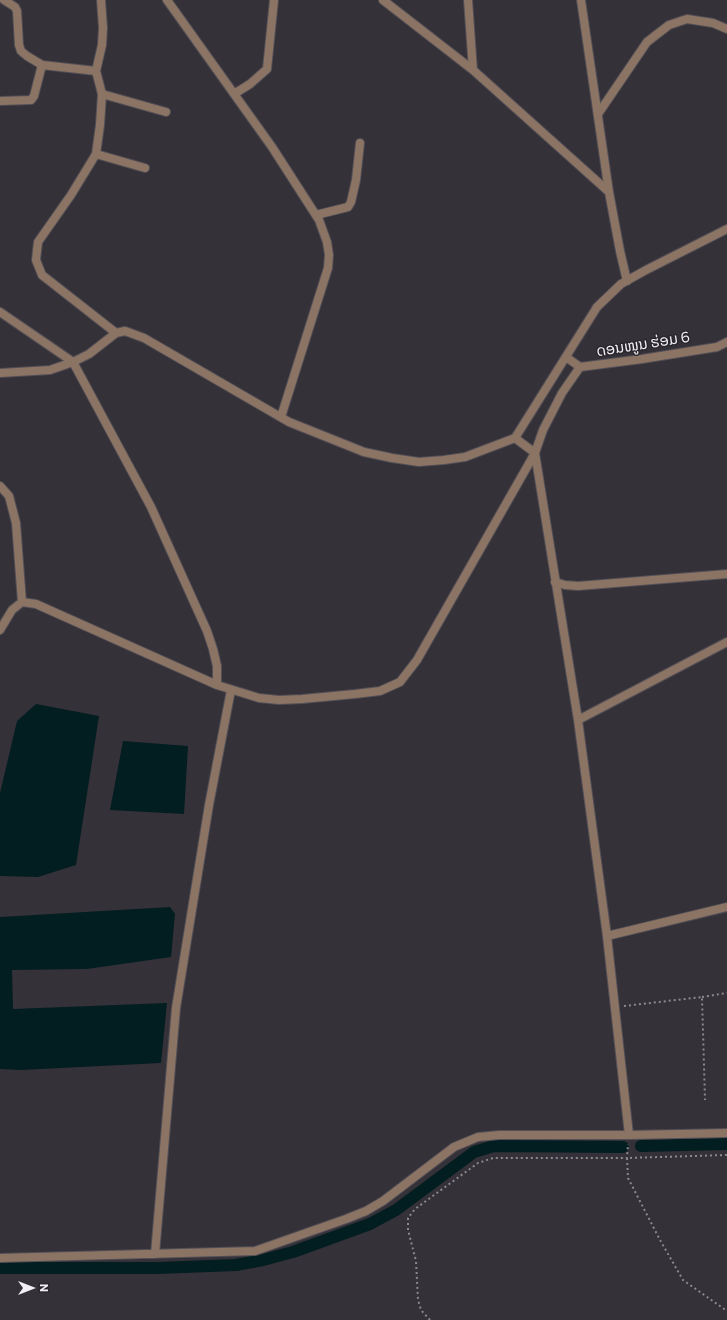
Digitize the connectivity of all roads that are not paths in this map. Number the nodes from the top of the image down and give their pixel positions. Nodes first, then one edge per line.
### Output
1 (4, 0) edge
2 (101, 0) edge
3 (167, 0) edge
4 (274, 0) edge
5 (383, 0) edge
6 (468, 0) edge
7 (581, 0) edge
8 (727, 29) edge
9 (42, 65) junction
10 (473, 70) junction
11 (96, 71) junction
12 (102, 94) junction
13 (234, 94) junction
14 (0, 101) edge
15 (166, 112) dead end
16 (598, 114) junction
17 (360, 143) dead end
18 (96, 154) junction
19 (145, 168) dead end
20 (609, 192) junction
21 (316, 215) junction
22 (727, 229) edge
23 (628, 281) junction
24 (0, 312) edge
25 (116, 333) junction
26 (727, 342) edge
27 (566, 358) junction
28 (73, 362) junction
29 (580, 367) junction
30 (0, 373) edge
31 (281, 418) junction
32 (515, 438) junction
33 (534, 453) junction
34 (0, 486) edge
35 (727, 574) edge
36 (555, 582) junction
37 (22, 602) junction
38 (0, 630) edge
39 (727, 642) edge
40 (217, 685) junction
41 (231, 690) junction
42 (578, 720) junction
43 (727, 907) edge
44 (607, 936) junction
45 (727, 1133) edge
46 (629, 1135) junction
47 (155, 1254) junction
48 (0, 1258) edge

1 - 9 street
2 - 11 street
3 - 13 street
4 - 13 street
5 - 10 street
6 - 10 street
7 - 16 street
8 - 16 street
9 - 11 street
9 - 14 street
10 - 20 street
11 - 12 street
12 - 15 street
12 - 18 street
13 - 21 street
16 - 20 street
17 - 21 street
18 - 19 street
18 - 25 street
20 - 23 street
21 - 31 street
22 - 23 street
23 - 27 street
24 - 28 street
25 - 28 street
25 - 31 street
26 - 29 street, ດອນໜູນ ຮ່ອມ 6
27 - 29 street, ດອນໜູນ ຮ່ອມ 6
27 - 32 street
28 - 30 street
28 - 40 street
29 - 33 street
31 - 32 street
32 - 33 street
33 - 36 street
33 - 41 street
34 - 37 street
35 - 36 street
36 - 42 street
37 - 38 street
37 - 40 street
39 - 42 street
40 - 41 street
41 - 47 street
42 - 44 street
43 - 44 street
44 - 46 street
45 - 46 street
46 - 47 street
47 - 48 street

